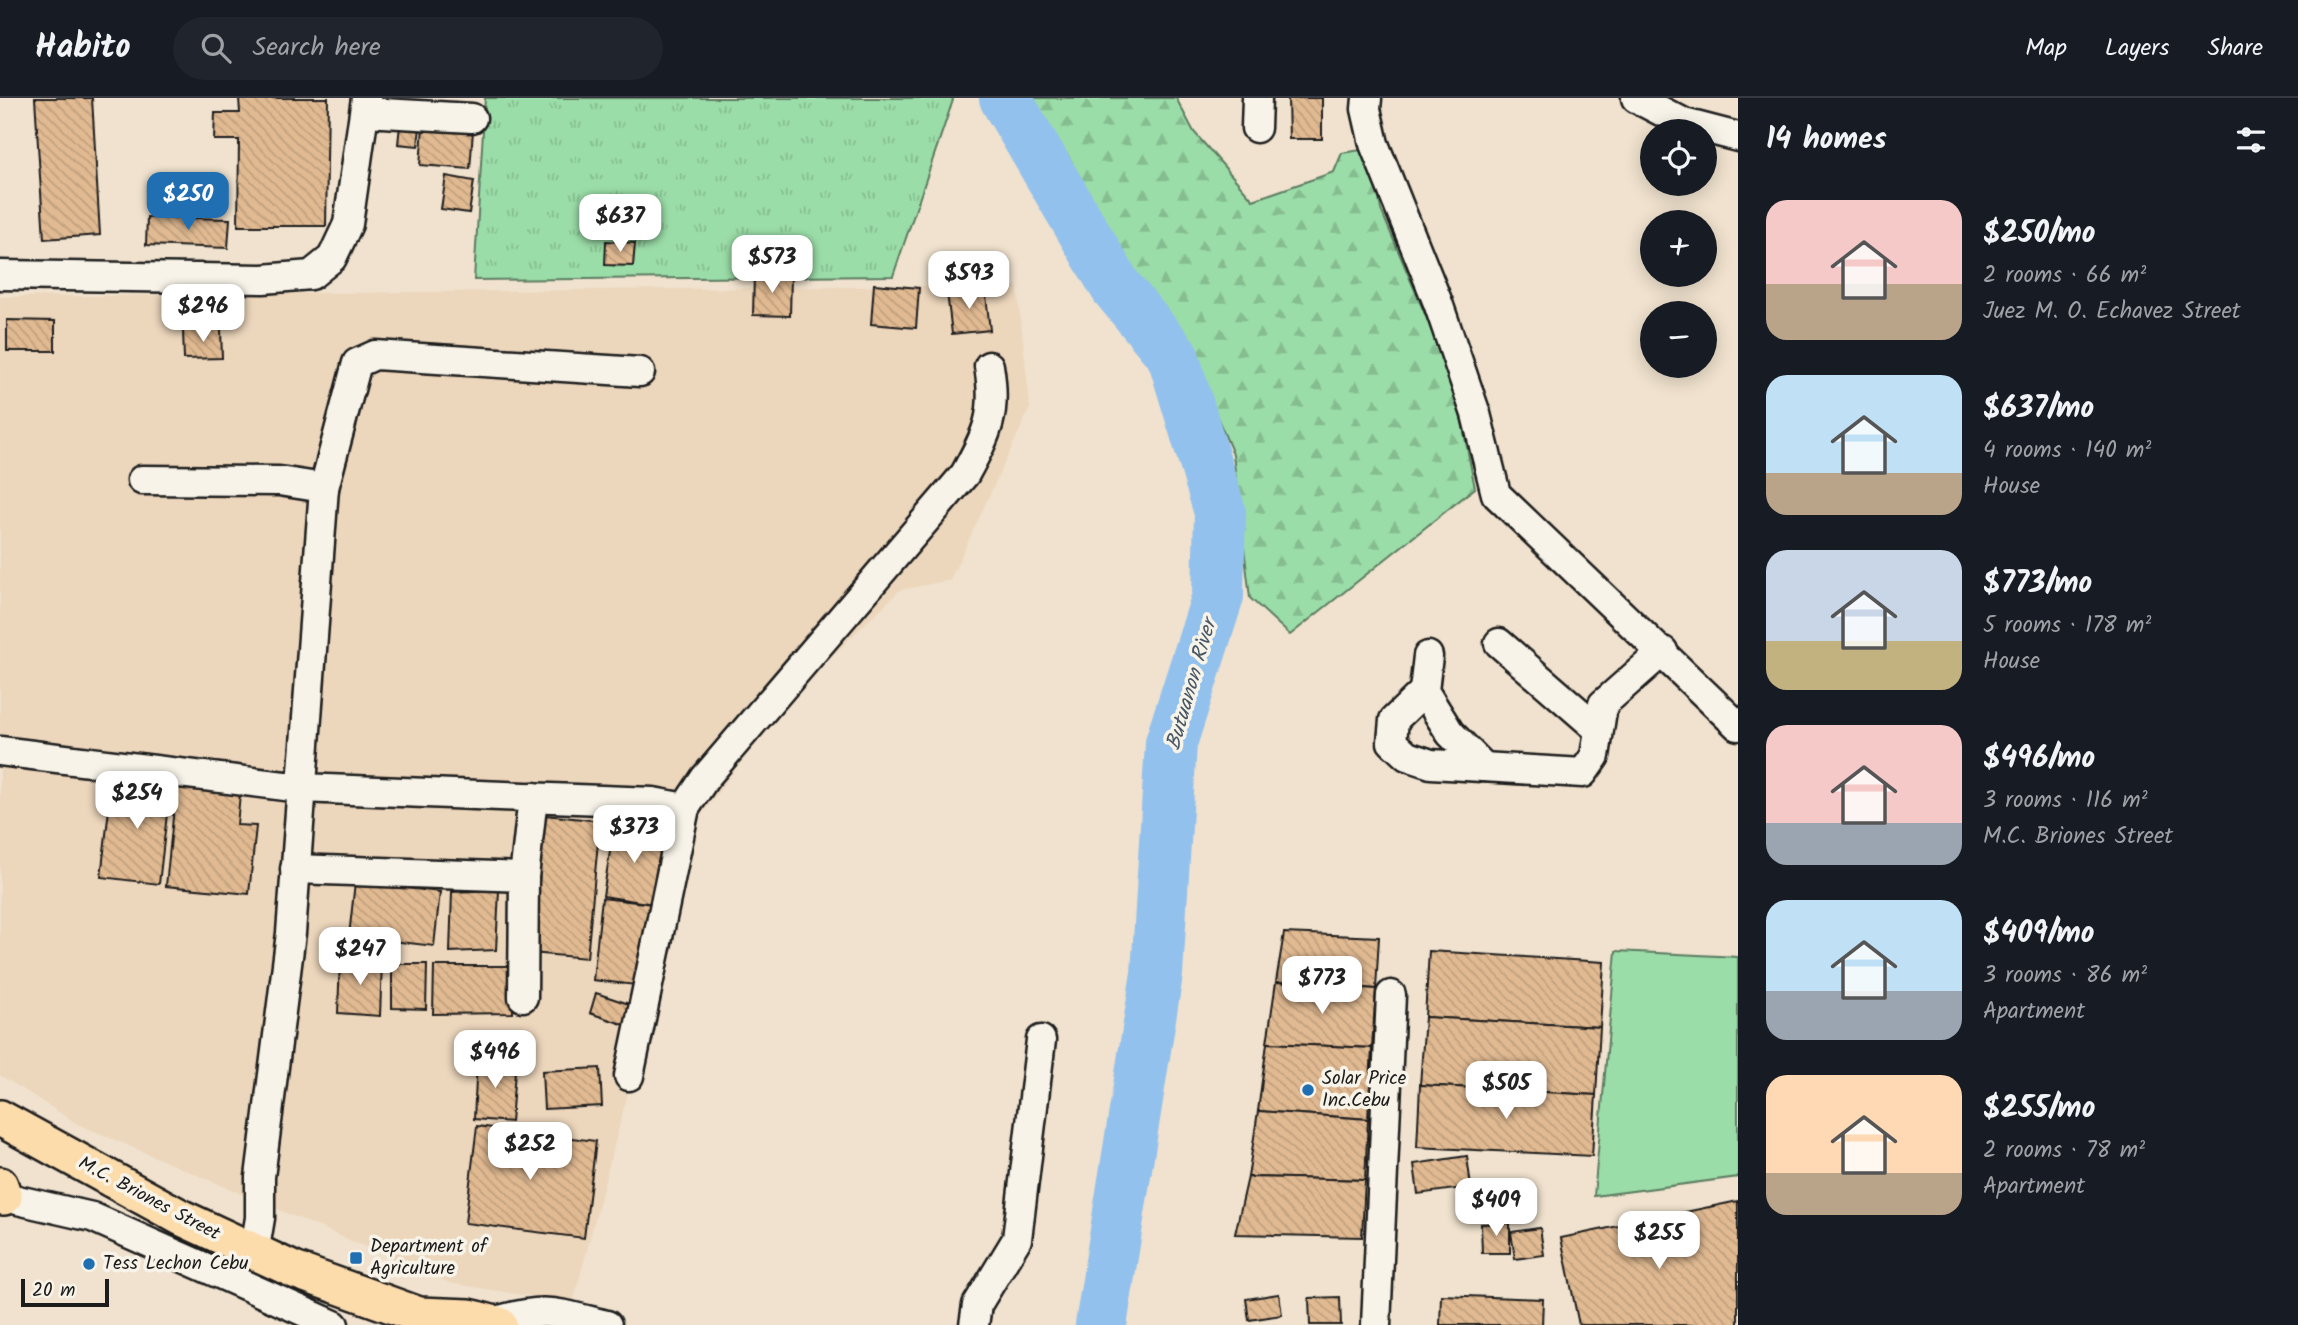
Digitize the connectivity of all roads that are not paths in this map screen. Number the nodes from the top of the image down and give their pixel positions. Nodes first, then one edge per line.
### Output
1 (1257, 98) edge
2 (1367, 98) edge
3 (1636, 98) edge
4 (365, 105) edge
5 (472, 118) dead end
6 (1256, 128) dead end
7 (1738, 137) edge
8 (0, 275) edge
9 (989, 366) dead end
10 (640, 373) dead end
11 (142, 480) dead end
12 (324, 488) junction
13 (1499, 643) dead end
14 (1663, 651) junction
15 (1428, 656) dead end
16 (1424, 691) junction
17 (1738, 726) edge
18 (1598, 729) junction
19 (0, 751) edge
20 (1484, 767) junction
21 (301, 788) junction
22 (533, 797) junction
23 (685, 808) junction
24 (295, 869) junction
25 (524, 877) junction
26 (1391, 995) dead end
27 (523, 997) dead end
28 (1041, 1040) dead end
29 (629, 1076) dead end
30 (0, 1118) edge
31 (1, 1193) edge
32 (254, 1254) junction
33 (425, 1320) edge
34 (495, 1324) edge
35 (334, 1325) edge
36 (607, 1325) edge
37 (974, 1325) edge
38 (1376, 1325) edge

1 - 6 street
2 - 14 street
3 - 7 street
4 - 5 street
4 - 8 street
9 - 23 street
10 - 12 street
11 - 12 street
12 - 21 street
13 - 18 street
14 - 17 street
14 - 18 street
15 - 16 street
16 - 20 street
16 - 20 street
18 - 20 street
19 - 21 street
21 - 22 street
21 - 24 street
22 - 23 street
22 - 25 street
23 - 29 street
24 - 25 street
24 - 32 street
25 - 27 street
26 - 38 street
28 - 37 street
30 - 32 main road, M.C. Briones Street
31 - 35 street
32 - 33 main road, M.C. Briones Street
33 - 34 main road, M.C. Briones Street
34 - 36 street

